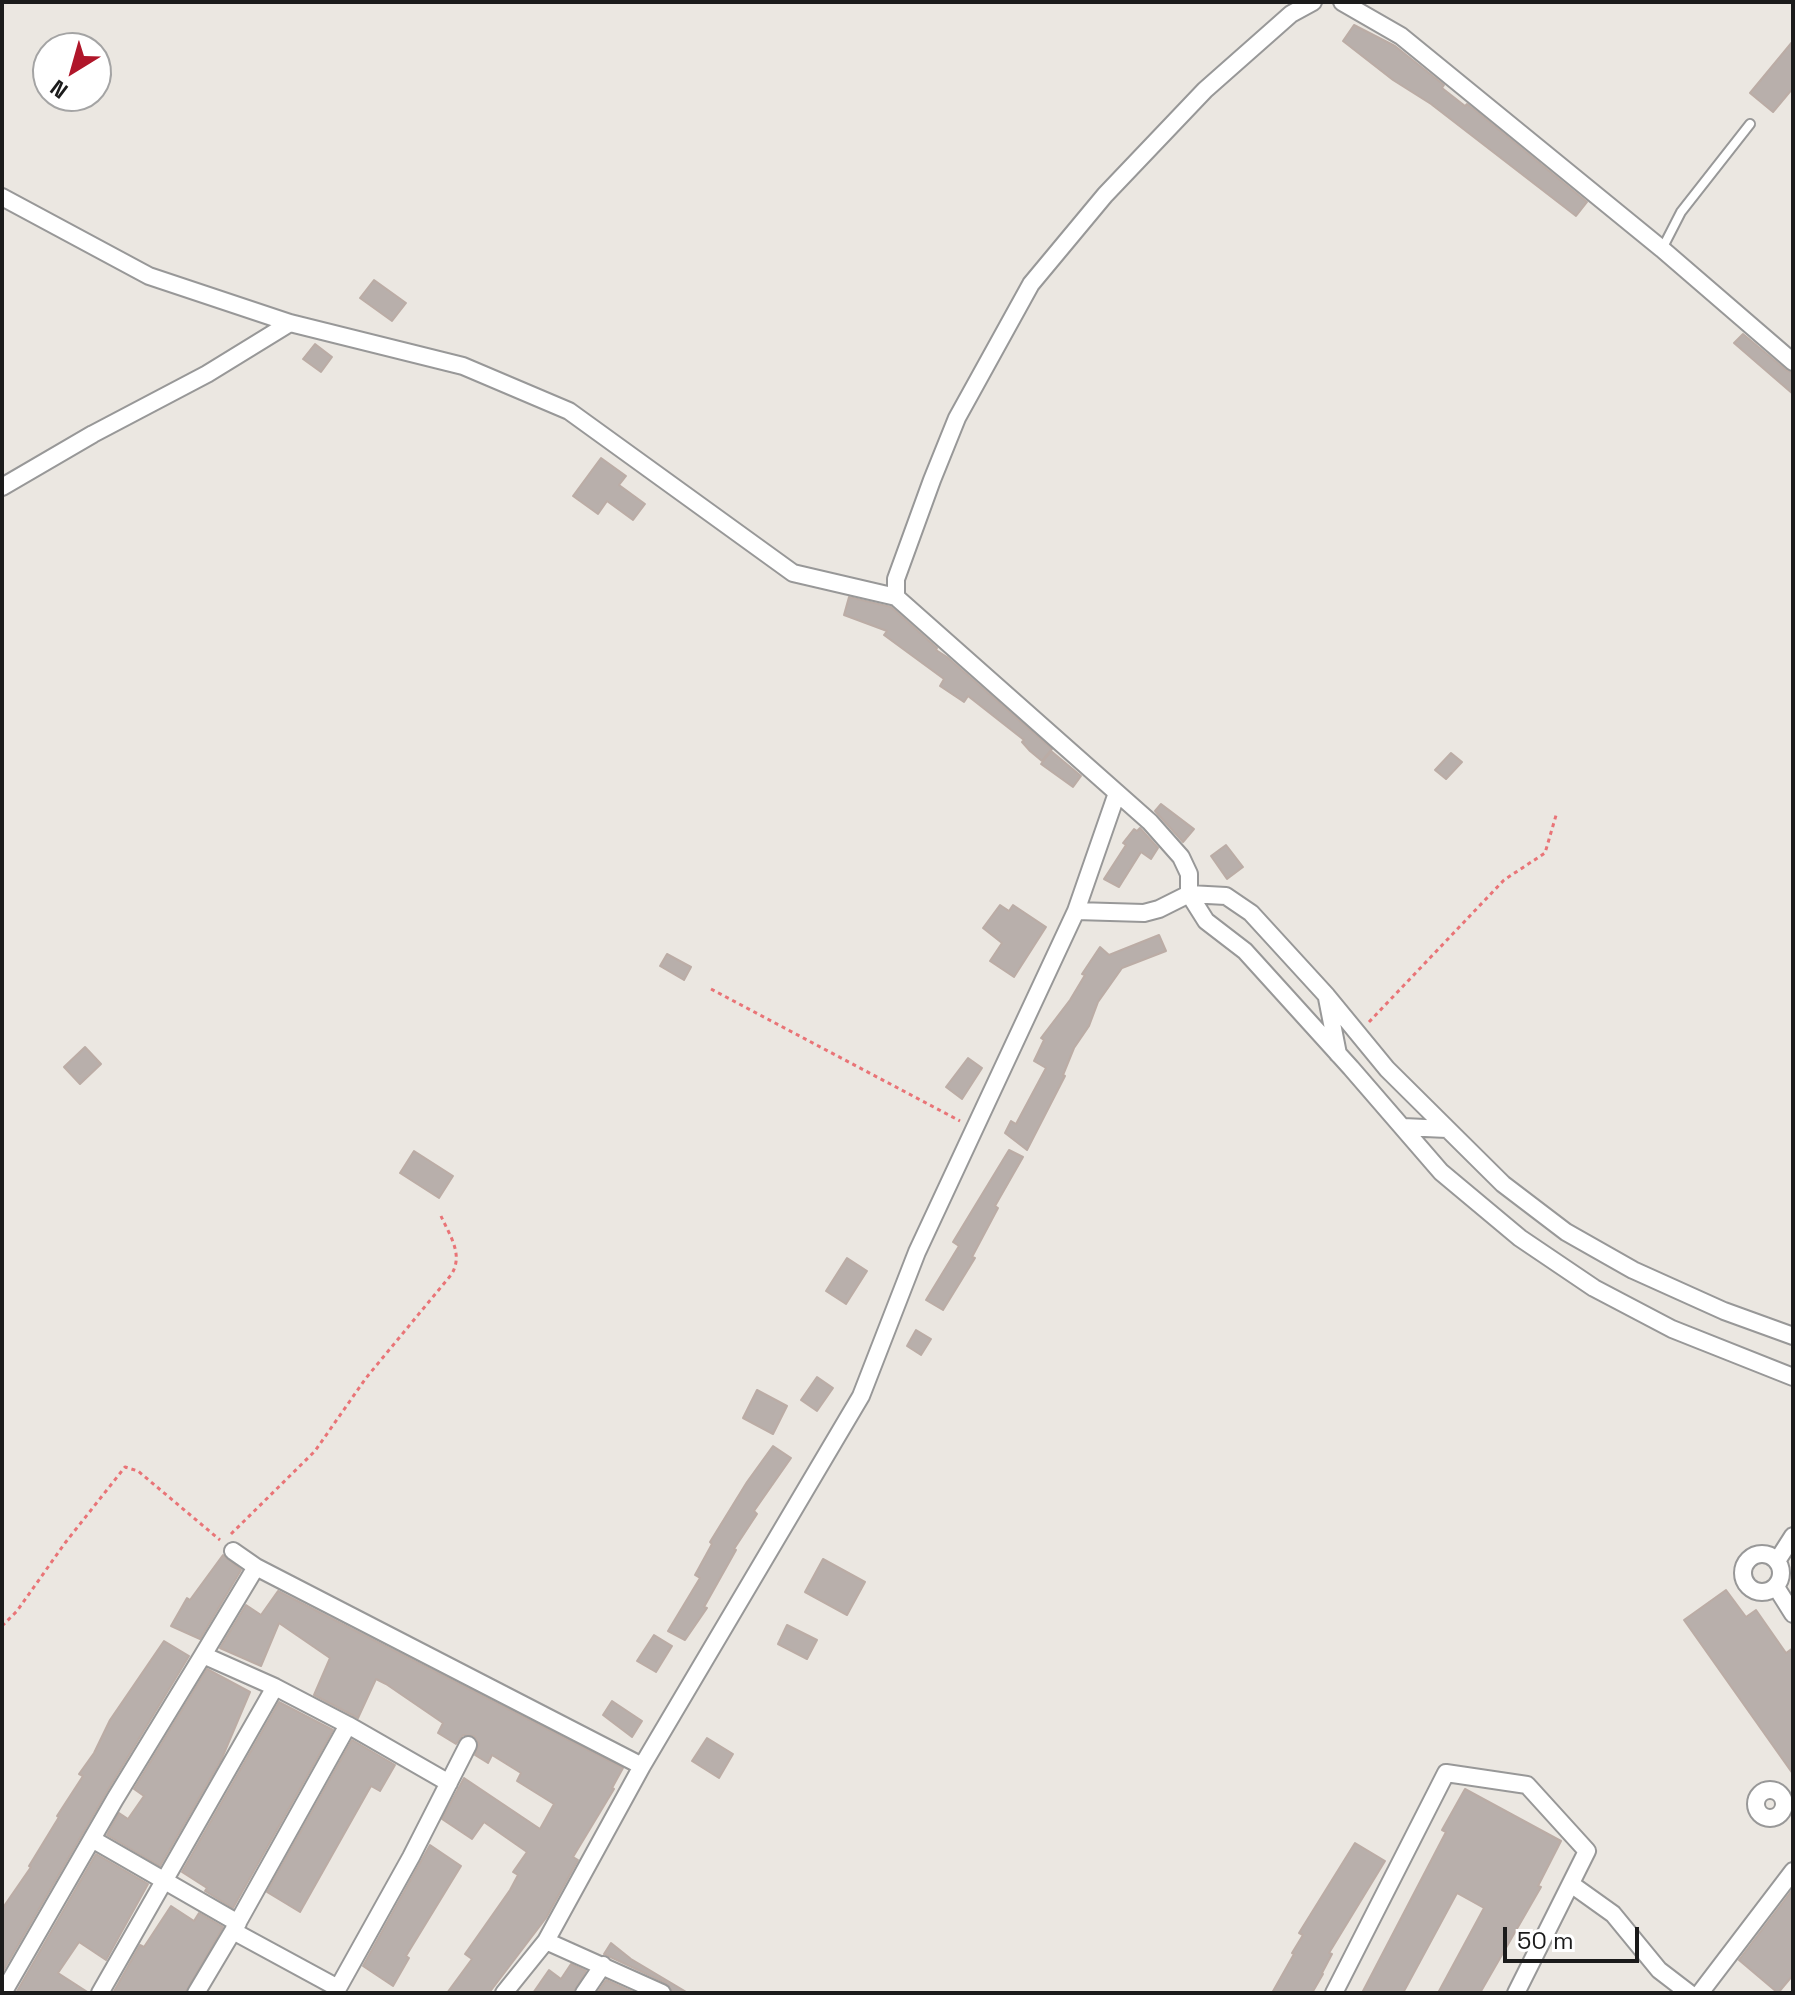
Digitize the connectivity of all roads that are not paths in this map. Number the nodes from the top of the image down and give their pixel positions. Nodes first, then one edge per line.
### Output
1 (1313, 2) edge
2 (1342, 2) edge
3 (1750, 124) dead end
4 (2, 197) edge
5 (1662, 249) junction
6 (290, 323) junction
7 (1793, 362) edge
8 (2, 487) edge
9 (896, 597) junction
10 (1117, 793) junction
11 (1189, 894) junction
12 (1076, 911) junction
13 (1327, 996) junction
14 (1338, 1054) junction
15 (1387, 1069) junction
16 (1367, 1086) junction
17 (1403, 1127) junction
18 (1447, 1129) junction
19 (1793, 1336) edge
20 (1793, 1377) edge
21 (1793, 1536) edge
22 (233, 1551) dead end
23 (1777, 1561) junction
24 (256, 1567) junction
25 (1776, 1587) junction
26 (1793, 1614) edge
27 (203, 1655) junction
28 (275, 1687) junction
29 (348, 1725) junction
30 (468, 1745) dead end
31 (642, 1766) junction
32 (449, 1783) junction
33 (92, 1839) junction
34 (1793, 1871) edge
35 (164, 1880) junction
36 (1571, 1884) junction
37 (236, 1927) junction
38 (546, 1941) junction
39 (603, 1965) junction
40 (3, 1993) edge
41 (100, 1993) edge
42 (196, 1993) edge
43 (504, 1993) edge
44 (584, 1993) edge
45 (662, 1993) edge
46 (1334, 1993) edge
47 (1516, 1993) edge
48 (1689, 1993) edge
49 (1700, 1993) edge

1 - 9 street
2 - 5 street
3 - 5 lane
4 - 6 street
5 - 7 street
6 - 8 street
6 - 9 street
9 - 10 street
10 - 11 street
10 - 12 street
11 - 12 street
11 - 13 street
11 - 14 street
12 - 31 street
13 - 14 street
13 - 15 street
14 - 16 street
15 - 16 street
15 - 18 street
16 - 17 street
17 - 18 street
17 - 20 street
18 - 19 street
21 - 23 street
22 - 24 street
23 - 25 street
23 - 25 street
24 - 27 street
24 - 31 street
25 - 26 street
27 - 28 street
27 - 33 street
28 - 29 street
28 - 35 street
29 - 32 street
29 - 37 street
30 - 32 street
31 - 38 street
32 - 37 street
33 - 35 street
33 - 40 street
34 - 49 street
35 - 37 street
35 - 41 street
36 - 46 street
36 - 47 street
36 - 48 street
37 - 42 street
38 - 39 street
38 - 43 street
39 - 44 street
39 - 45 street

